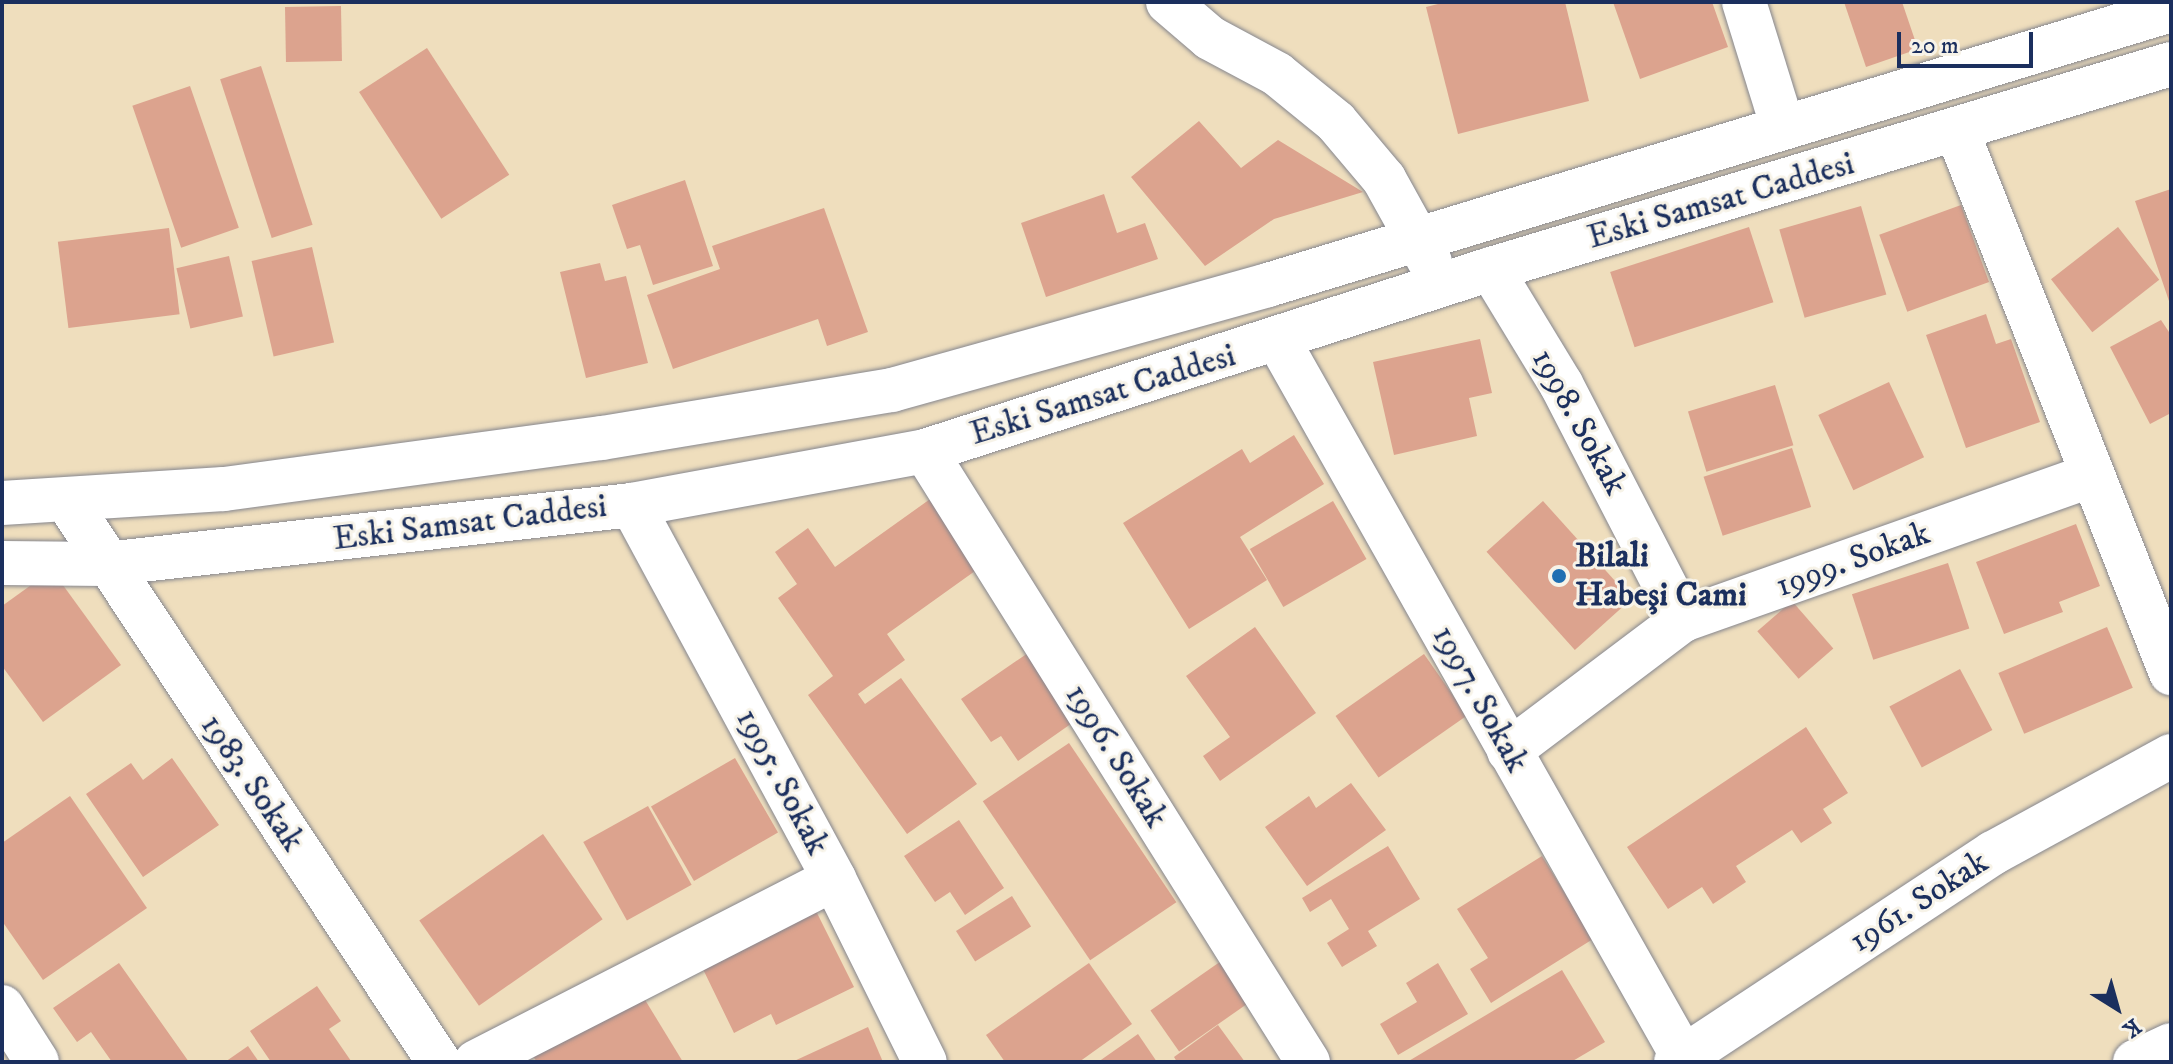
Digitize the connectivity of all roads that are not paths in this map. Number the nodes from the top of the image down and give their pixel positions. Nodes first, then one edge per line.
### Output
1 (1168, 2) edge
2 (1744, 2) edge
3 (2171, 10) edge
4 (2063, 21) edge
5 (2171, 64) edge
6 (1782, 125) junction
7 (1957, 131) junction
8 (1414, 239) junction
9 (1491, 269) junction
10 (1445, 284) junction
11 (1278, 340) junction
12 (925, 451) junction
13 (2092, 475) junction
14 (68, 502) junction
15 (2, 503) edge
16 (632, 505) junction
17 (2, 563) edge
18 (106, 564) junction
19 (1683, 620) junction
20 (2171, 673) edge
21 (1509, 751) junction
22 (2171, 756) edge
23 (834, 879) junction
24 (2, 1007) edge
25 (2171, 1045) edge
26 (1681, 1061) edge
27 (37, 1062) edge
28 (439, 1062) edge
29 (476, 1062) edge
30 (925, 1062) edge
31 (1308, 1062) edge
32 (2135, 1062) edge

1 - 8 street
2 - 6 street
3 - 4 street, Eski Samsat Caddesi
4 - 6 street, Eski Samsat Caddesi
5 - 7 street, Eski Samsat Caddesi
6 - 8 street, Eski Samsat Caddesi
7 - 9 street, Eski Samsat Caddesi
7 - 13 street
8 - 10 street
8 - 14 street, Eski Samsat Caddesi
9 - 10 street, Eski Samsat Caddesi
9 - 19 street, 1998. Sokak
10 - 11 street, Eski Samsat Caddesi
11 - 12 street, Eski Samsat Caddesi
11 - 21 street, 1997. Sokak
12 - 16 street, Eski Samsat Caddesi
12 - 31 street, 1996. Sokak
13 - 19 street, 1999. Sokak
13 - 20 street
14 - 15 street, Eski Samsat Caddesi
14 - 18 street, 1983. Sokak
16 - 18 street, Eski Samsat Caddesi
16 - 23 street, 1995. Sokak
17 - 18 street, Eski Samsat Caddesi
18 - 28 street, 1983. Sokak
19 - 21 street, 1999. Sokak
21 - 26 street, 1997. Sokak
22 - 26 street, 1961. Sokak
23 - 29 street
23 - 30 street, 1995. Sokak
24 - 27 street
25 - 32 street

